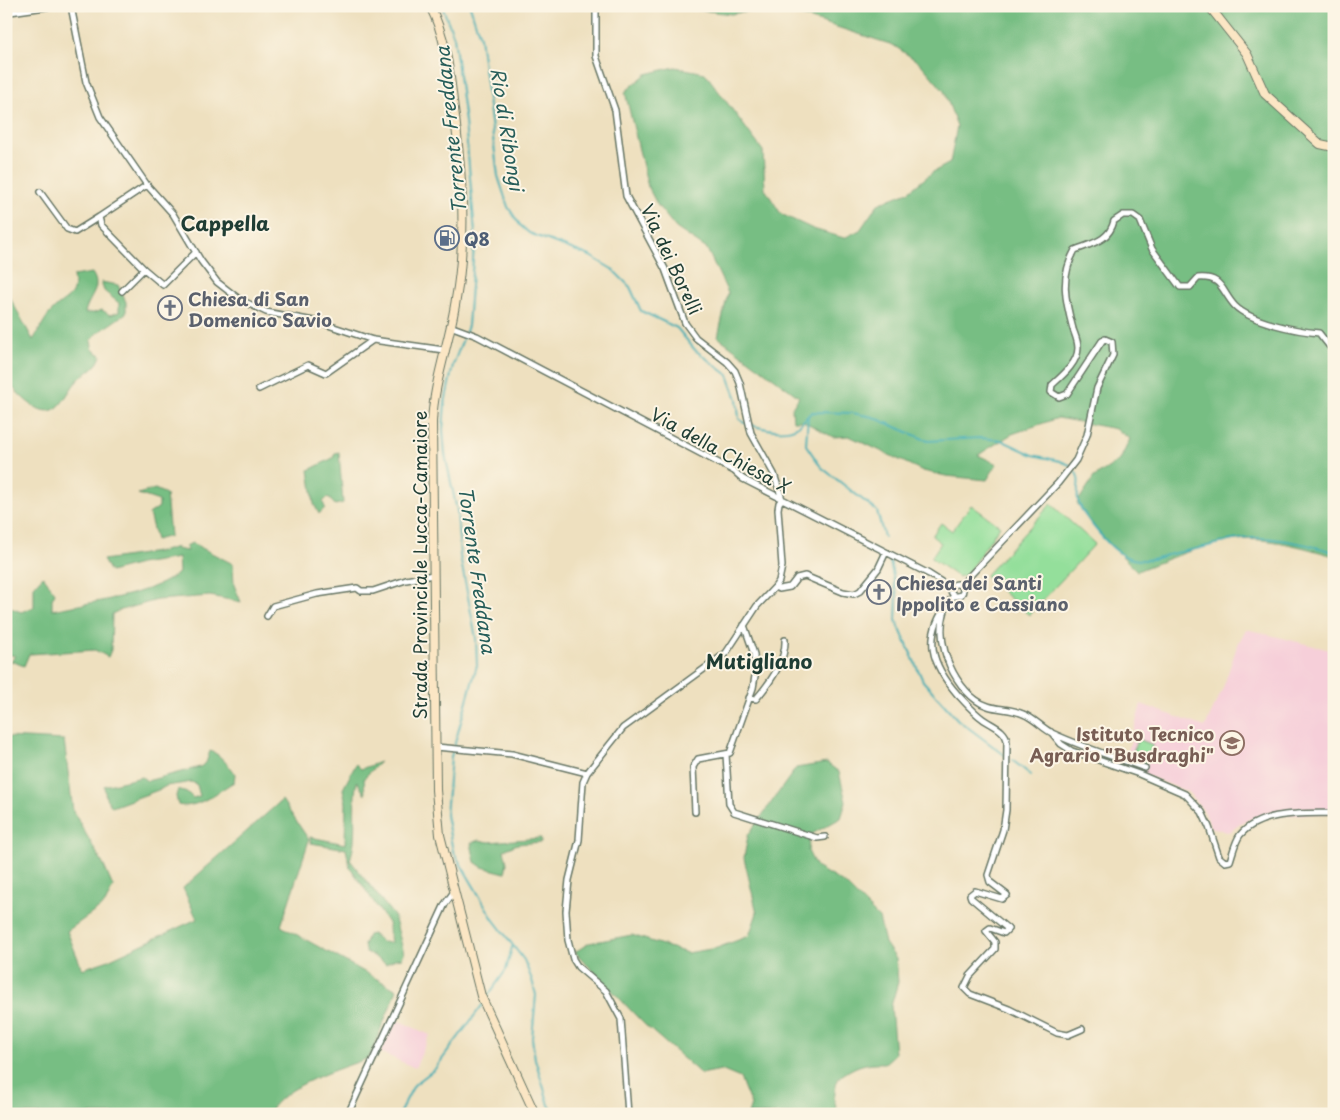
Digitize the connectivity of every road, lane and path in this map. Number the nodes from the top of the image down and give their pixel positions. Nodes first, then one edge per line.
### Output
1 (52, 6) edge
2 (71, 6) edge
3 (430, 6) edge
4 (596, 6) edge
5 (1209, 6) edge
6 (6, 15) edge
7 (1334, 147) edge
8 (147, 185) junction
9 (40, 192) dead end
10 (99, 217) junction
11 (196, 252) junction
12 (144, 269) junction
13 (122, 291) dead end
14 (454, 327) junction
15 (374, 340) junction
16 (444, 350) junction
17 (1334, 352) edge
18 (259, 389) dead end
19 (782, 499) junction
20 (886, 552) junction
21 (432, 575) junction
22 (961, 585) junction
23 (775, 587) junction
24 (951, 588) junction
25 (954, 595) junction
26 (948, 602) junction
27 (267, 616) dead end
28 (744, 625) junction
29 (785, 640) dead end
30 (749, 698) junction
31 (1051, 732) junction
32 (436, 747) junction
33 (726, 754) junction
34 (1145, 768) dead end
35 (587, 773) junction
36 (695, 812) dead end
37 (1334, 813) edge
38 (825, 837) dead end
39 (453, 893) junction
40 (1082, 1029) dead end
41 (348, 1114) edge
42 (535, 1114) edge
43 (628, 1114) edge

1 - 6 street
2 - 8 street
3 - 14 main road, Strada Provinciale Lucca-Camaiore
4 - 19 street, Via dei Borelli
5 - 7 main road
8 - 10 street
8 - 11 street
9 - 10 street
10 - 12 street
11 - 12 street
11 - 15 street
12 - 13 street
14 - 16 main road, Strada Provinciale Lucca-Camaiore
14 - 19 street, Via della Chiesa X
15 - 16 street
15 - 18 street
16 - 21 main road, Strada Provinciale Lucca-Camaiore
17 - 22 street
19 - 20 street, Via della Chiesa X
19 - 23 street
20 - 23 street
20 - 24 street, Via della Chiesa X
21 - 27 street
21 - 32 main road, Strada Provinciale Lucca-Camaiore
22 - 24 street
22 - 25 street
23 - 28 street
24 - 25 street
25 - 26 street
26 - 31 street
26 - 40 street
28 - 30 street
28 - 35 street
29 - 30 street
30 - 33 street
31 - 34 street
31 - 37 street
32 - 35 street
32 - 39 main road, Strada Provinciale Lucca-Camaiore
33 - 36 street
33 - 38 street
35 - 43 street
39 - 41 street
39 - 42 main road, Strada Provinciale Lucca-Camaiore

